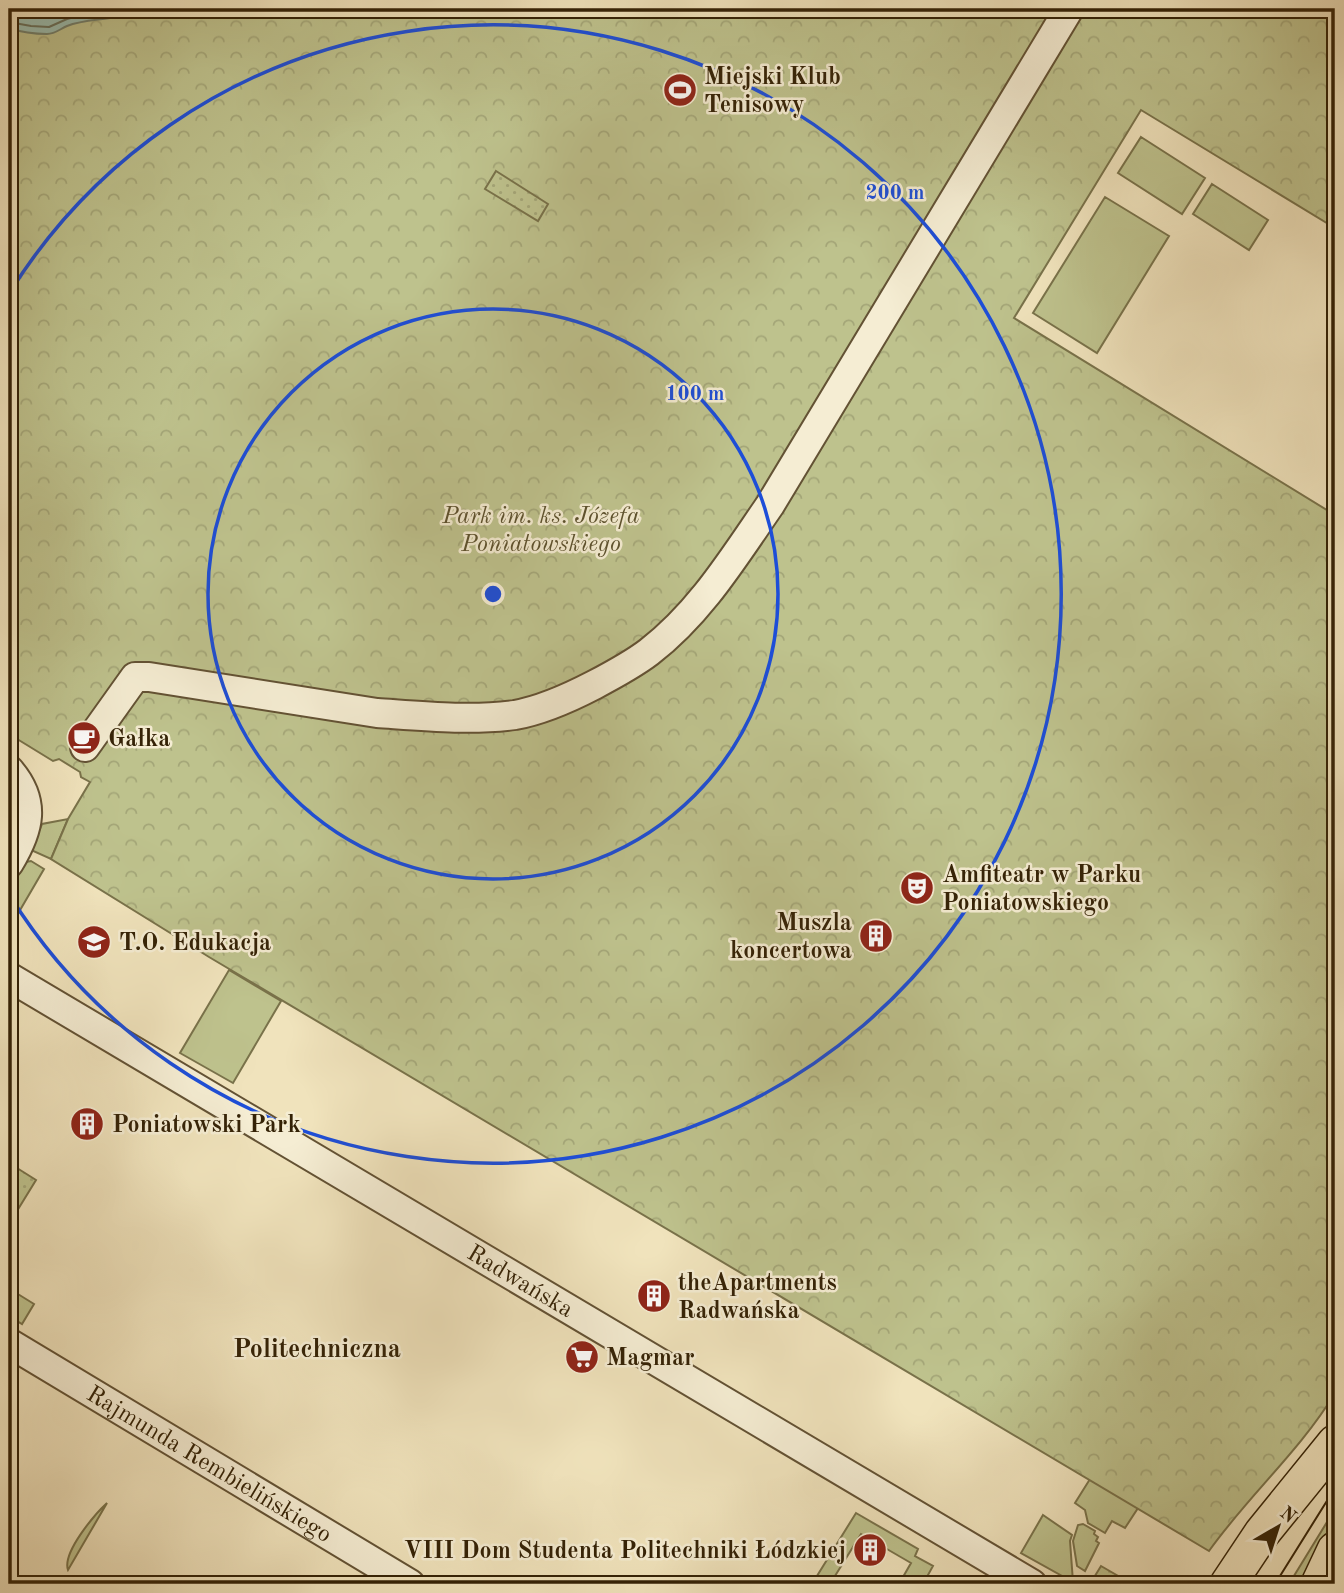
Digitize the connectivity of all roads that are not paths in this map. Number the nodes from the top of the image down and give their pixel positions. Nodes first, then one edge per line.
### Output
1 (1069, 9) edge
2 (85, 747) dead end
3 (9, 770) edge
4 (9, 863) edge
5 (9, 978) edge
6 (9, 1343) edge
7 (1335, 1443) edge
8 (1335, 1550) edge
9 (410, 1584) edge
10 (1032, 1584) edge
11 (1228, 1584) edge
12 (1319, 1584) edge

1 - 2 street
3 - 4 street
5 - 10 street, Radwańska
6 - 9 street, Rajmunda Rembielińskiego
7 - 11 main road
8 - 12 main road

